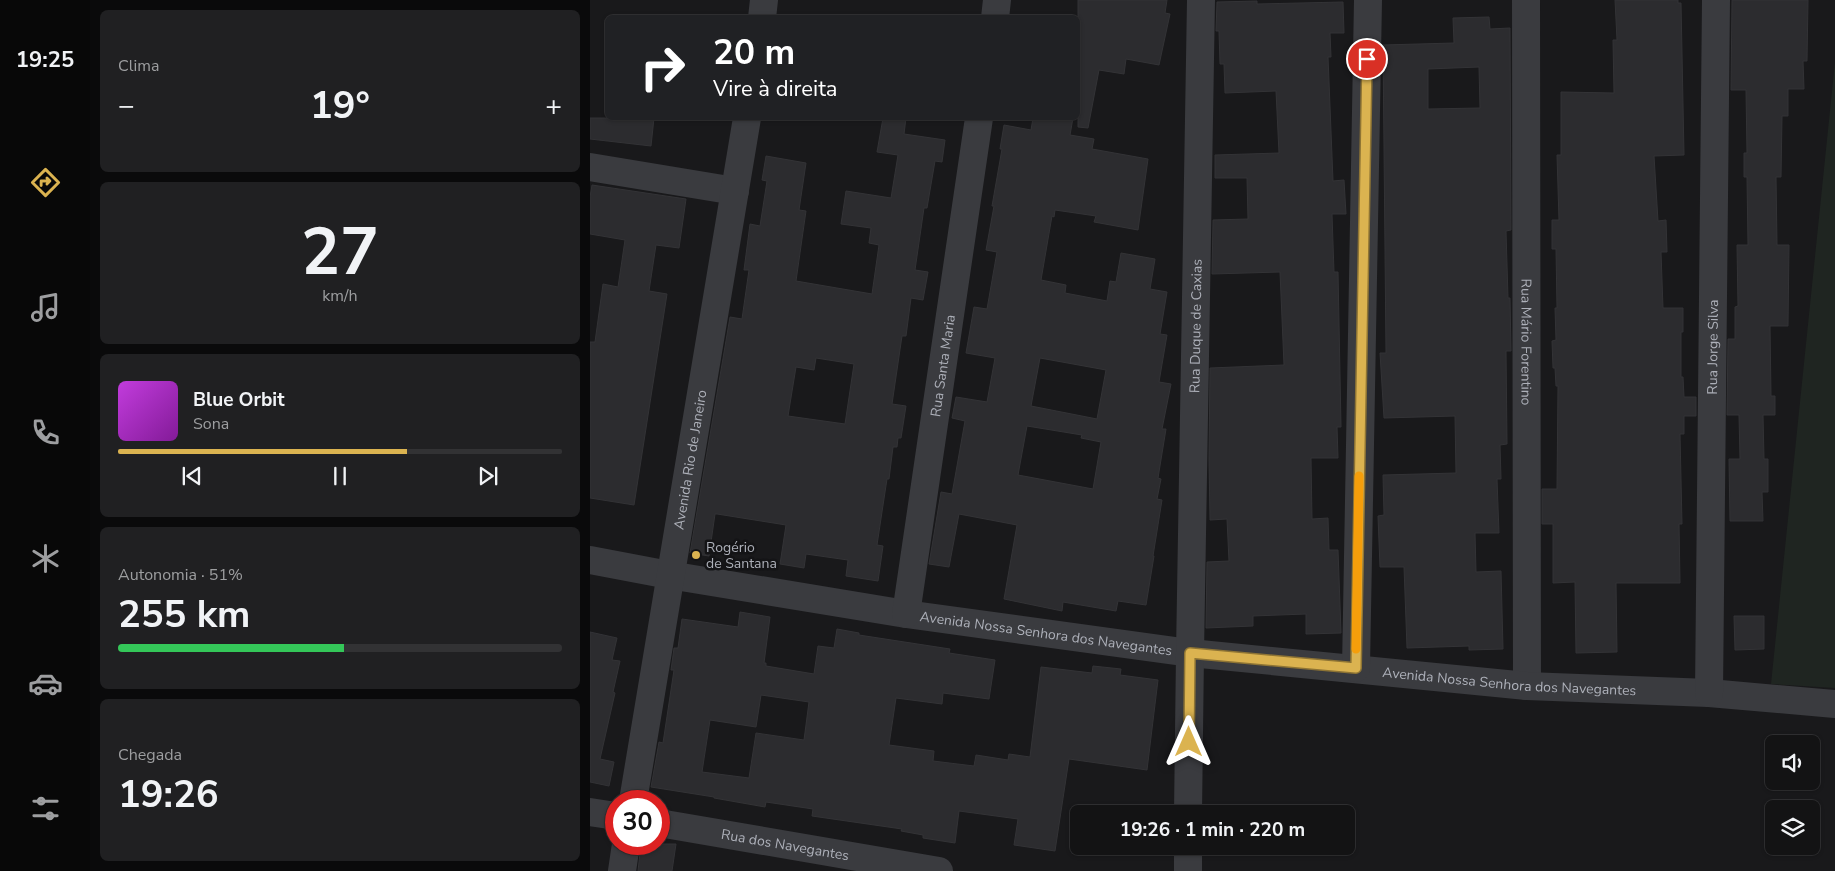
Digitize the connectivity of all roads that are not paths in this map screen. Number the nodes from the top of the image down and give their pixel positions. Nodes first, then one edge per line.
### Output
1 (764, 0) edge
2 (997, 0) edge
3 (1200, 0) edge
4 (1368, 0) edge
5 (1526, 0) edge
6 (1716, 0) edge
7 (762, 15) edge
8 (995, 15) edge
9 (746, 120) edge
10 (979, 120) edge
11 (590, 167) edge
12 (735, 191) junction
13 (590, 560) edge
14 (670, 575) junction
15 (906, 614) junction
16 (1190, 653) junction
17 (1356, 668) junction
18 (1527, 686) junction
19 (1708, 693) junction
20 (1835, 704) edge
21 (635, 790) edge
22 (1188, 805) edge
23 (590, 812) edge
24 (605, 814) edge
25 (670, 825) edge
26 (624, 855) edge
27 (1188, 855) edge
28 (622, 871) edge
29 (939, 871) edge
30 (1188, 871) edge

1 - 7 street
2 - 8 street
3 - 16 street, Rua Duque de Caxias
4 - 17 street
5 - 18 street, Rua Mário Forentino
6 - 19 street, Rua Jorge Silva
9 - 12 street, Avenida Rio de Janeiro
10 - 15 street, Rua Santa Maria
11 - 12 street
12 - 14 street, Avenida Rio de Janeiro
13 - 14 street, Avenida Nossa Senhora dos Navegantes
14 - 15 street, Avenida Nossa Senhora dos Navegantes
14 - 21 street, Avenida Rio de Janeiro
15 - 16 street, Avenida Nossa Senhora dos Navegantes
16 - 17 street, Avenida Nossa Senhora dos Navegantes
16 - 22 street, Rua Duque de Caxias
17 - 18 street, Avenida Nossa Senhora dos Navegantes
18 - 19 street, Avenida Nossa Senhora dos Navegantes
19 - 20 street, Avenida Nossa Senhora dos Navegantes
23 - 24 street
25 - 29 street, Rua dos Navegantes
26 - 28 street
27 - 30 street

